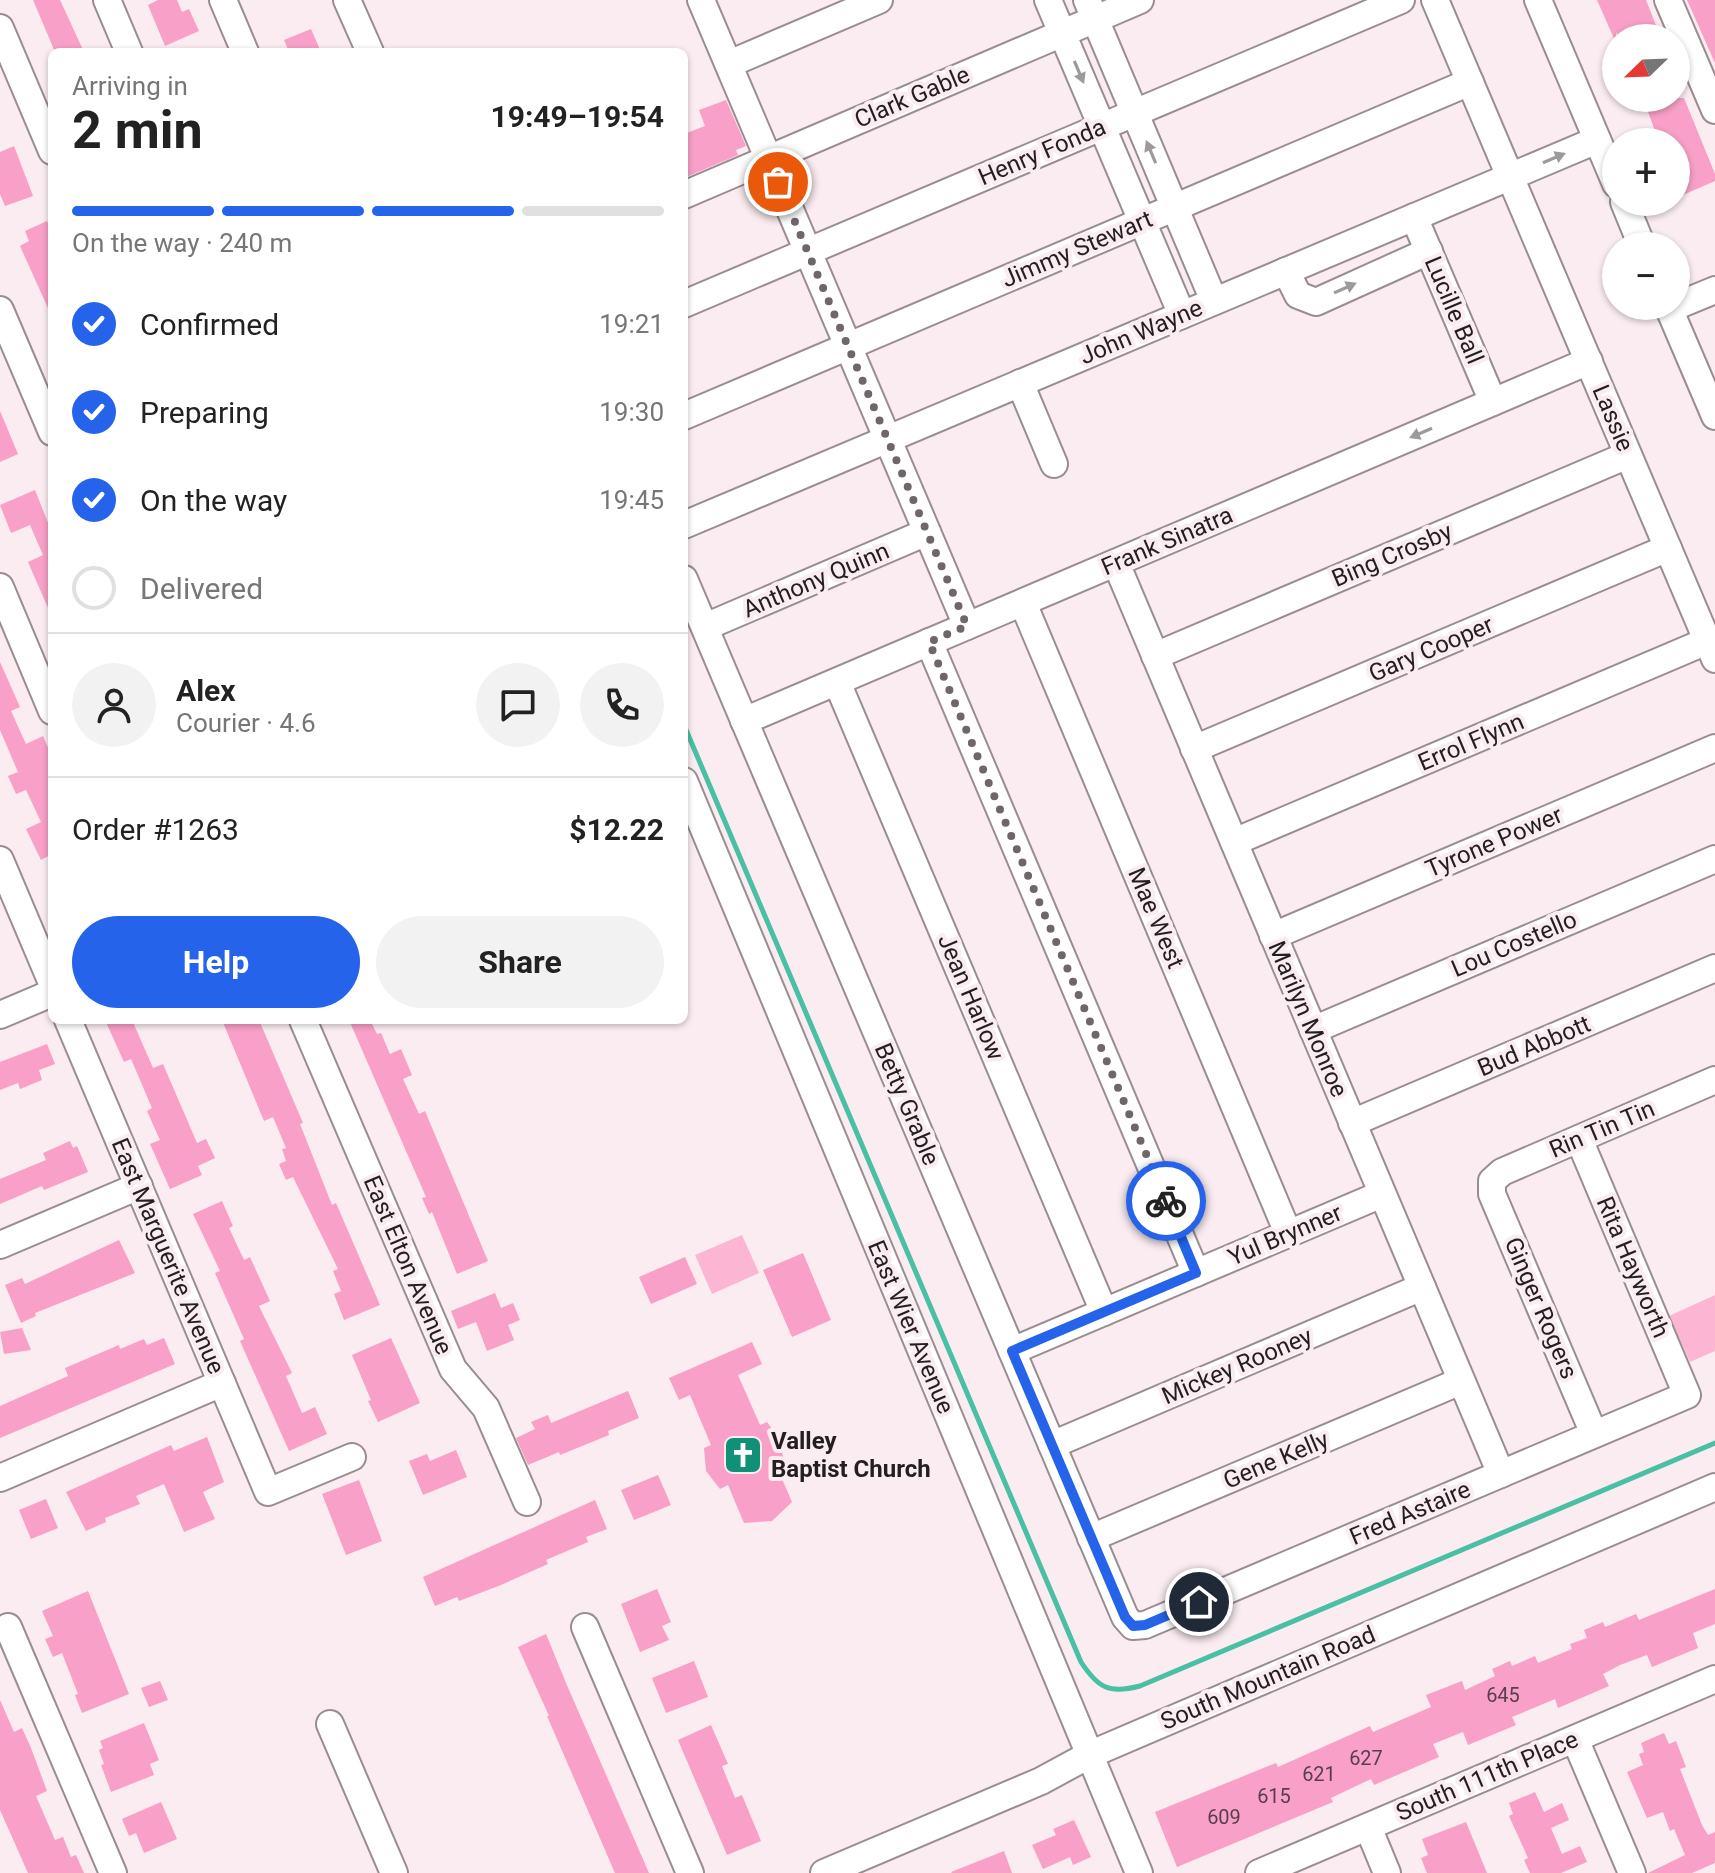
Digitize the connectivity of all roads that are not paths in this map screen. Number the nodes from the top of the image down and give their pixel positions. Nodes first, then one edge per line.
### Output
1 (107, 0) edge
2 (223, 0) edge
3 (347, 0) edge
4 (701, 0) edge
5 (879, 0) edge
6 (1048, 0) edge
7 (1140, 0) edge
8 (1401, 0) edge
9 (1435, 0) edge
10 (1538, 0) edge
11 (1668, 0) edge
12 (1091, 10) edge
13 (0, 28) edge
14 (1063, 33) junction
15 (127, 48) edge
16 (243, 48) edge
17 (368, 48) edge
18 (729, 64) junction
19 (1470, 82) junction
20 (1715, 110) edge
21 (1135, 113) junction
22 (1102, 127) junction
23 (1597, 140) junction
24 (48, 142) edge
25 (1602, 152) edge
26 (768, 159) junction
27 (1510, 177) junction
28 (688, 193) edge
29 (1174, 207) junction
30 (1414, 217) junction
31 (1142, 221) junction
32 (1429, 251) junction
33 (808, 252) junction
34 (1286, 271) junction
35 (1715, 290) edge
36 (1690, 300) edge
37 (1214, 301) junction
38 (688, 302) edge
39 (0, 310) edge
40 (1182, 315) junction
41 (1674, 320) edge
42 (848, 346) junction
43 (1589, 361) junction
44 (1020, 383) junction
45 (1493, 402) junction
46 (688, 414) edge
47 (1715, 416) edge
48 (48, 423) edge
49 (888, 439) junction
50 (1628, 455) junction
51 (1054, 464) dead end
52 (688, 523) edge
53 (927, 532) junction
54 (1668, 548) junction
55 (1116, 563) junction
56 (0, 587) edge
57 (688, 588) edge
58 (1023, 603) junction
59 (967, 626) junction
60 (705, 627) junction
61 (929, 642) junction
62 (1711, 650) edge
63 (1155, 656) junction
64 (837, 682) junction
65 (48, 701) edge
66 (744, 721) junction
67 (1715, 748) edge
68 (1194, 749) junction
69 (688, 791) edge
70 (1234, 842) junction
71 (1715, 859) edge
72 (0, 860) edge
73 (1273, 936) junction
74 (1715, 968) edge
75 (48, 974) edge
76 (48, 995) edge
77 (0, 1015) edge
78 (70, 1024) edge
79 (305, 1024) edge
80 (1313, 1030) junction
81 (1715, 1080) edge
82 (1352, 1123) junction
83 (1579, 1139) junction
84 (1492, 1181) joint
85 (139, 1186) junction
86 (1382, 1194) junction
87 (1288, 1233) junction
88 (0, 1245) edge
89 (1196, 1273) junction
90 (1422, 1287) junction
91 (1104, 1312) junction
92 (1012, 1351) junction
93 (1461, 1381) junction
94 (222, 1383) junction
95 (1687, 1395) joint
96 (1594, 1434) junction
97 (1052, 1445) junction
98 (352, 1457) dead end
99 (1501, 1474) junction
100 (0, 1478) edge
101 (1715, 1487) edge
102 (527, 1502) dead end
103 (1091, 1538) junction
104 (1133, 1626) joint
105 (8, 1627) dead end
106 (585, 1627) dead end
107 (1715, 1679) edge
108 (330, 1724) dead end
109 (1575, 1739) junction
110 (1089, 1755) junction
111 (1368, 1827) junction
112 (834, 1871) edge
113 (113, 1873) edge
114 (394, 1873) edge
115 (690, 1873) edge
116 (1139, 1873) edge
117 (1259, 1873) edge
118 (1387, 1873) edge
119 (1632, 1873) edge

1 - 15 street
2 - 16 street
3 - 17 street
4 - 18 street
5 - 18 street
6 - 14 street
7 - 12 street, Clark Gable
8 - 21 street, Henry Fonda
9 - 19 street, Lassie
10 - 23 street
11 - 20 street
12 - 14 street, Clark Gable
12 - 21 street
13 - 24 street
14 -> 22 street
14 - 26 street, Clark Gable
18 - 26 street
19 - 27 street, Lassie
19 - 29 street, Jimmy Stewart
21 - 22 street, Henry Fonda
29 -> 21 street
22 - 31 street
22 - 33 street, Henry Fonda
23 - 25 street
27 -> 23 street, John Wayne
26 - 28 street, Clark Gable
26 - 33 street
27 - 30 street, John Wayne
27 - 43 street, Lassie
29 - 31 street, Jimmy Stewart
29 - 37 street
30 - 32 street, Lucille Ball
30 - 34 street, John Wayne
31 - 40 street
31 - 42 street, Jimmy Stewart
34 -> 32 street
32 - 45 street, Lucille Ball
33 - 38 street, Henry Fonda
33 - 42 street
34 - 37 street, John Wayne
35 - 36 street
37 - 40 street, John Wayne
39 - 48 street
40 - 44 street, John Wayne
41 - 47 street
42 - 46 street, Jimmy Stewart
42 - 49 street
43 - 45 street, Frank Sinatra
43 - 50 street, Lassie
44 - 49 street, John Wayne
44 - 51 street
45 -> 55 street, Frank Sinatra
49 - 52 street, John Wayne
49 - 53 street
50 - 54 street, Lassie
50 - 63 street, Bing Crosby
53 - 59 street
53 - 60 street, Anthony Quinn
54 - 62 street, Lassie
54 - 68 street, Gary Cooper
55 - 58 street, Frank Sinatra
55 - 63 street, Marilyn Monroe
56 - 65 street
57 - 60 street, Betty Grable
58 - 59 street, Frank Sinatra
58 - 87 street, Mae West
59 - 61 street, Frank Sinatra
60 - 66 street, Betty Grable
61 - 64 street, Frank Sinatra
61 - 89 street
62 - 70 street, Errol Flynn
63 - 68 street, Marilyn Monroe
64 - 66 street, Frank Sinatra
64 - 91 street, Jean Harlow
66 - 92 street, Betty Grable
67 - 73 street, Tyrone Power
68 - 70 street, Marilyn Monroe
69 - 110 street, East Wier Avenue
70 - 73 street, Marilyn Monroe
71 - 80 street, Lou Costello
72 - 75 street
73 - 80 street, Marilyn Monroe
74 - 82 street, Bud Abbott
76 - 77 street
78 - 85 street, East Marguerite Avenue
79 - 102 street, East Elton Avenue
80 - 82 street, Marilyn Monroe
81 - 83 street, Rin Tin Tin
82 - 86 street, Marilyn Monroe
83 - 84 street, Rin Tin Tin
83 - 95 street, Rita Hayworth
84 - 96 street, Ginger Rogers
85 - 88 street
85 - 94 street, East Marguerite Avenue
86 - 87 street, Yul Brynner
86 - 90 street, Marilyn Monroe
87 - 89 street, Yul Brynner
89 - 91 street, Yul Brynner
90 - 93 street, Marilyn Monroe
90 - 97 street, Mickey Rooney
91 - 92 street, Yul Brynner
92 - 97 street, Betty Grable
93 - 99 street, Marilyn Monroe
93 - 103 street, Gene Kelly
94 - 98 street, East Marguerite Avenue
94 - 100 street
95 - 96 street, Fred Astaire
96 - 99 street, Fred Astaire
97 - 103 street, Betty Grable
99 - 104 street, Fred Astaire
101 - 110 street, South Mountain Road
103 - 104 street, Betty Grable
105 - 113 street
106 - 115 street
107 - 109 street, South 111th Place
108 - 114 street
109 - 111 street, South 111th Place
109 - 119 street
110 - 112 street, South Mountain Road
110 - 116 street, East Wier Avenue
111 - 117 street, South 111th Place
111 - 118 street

